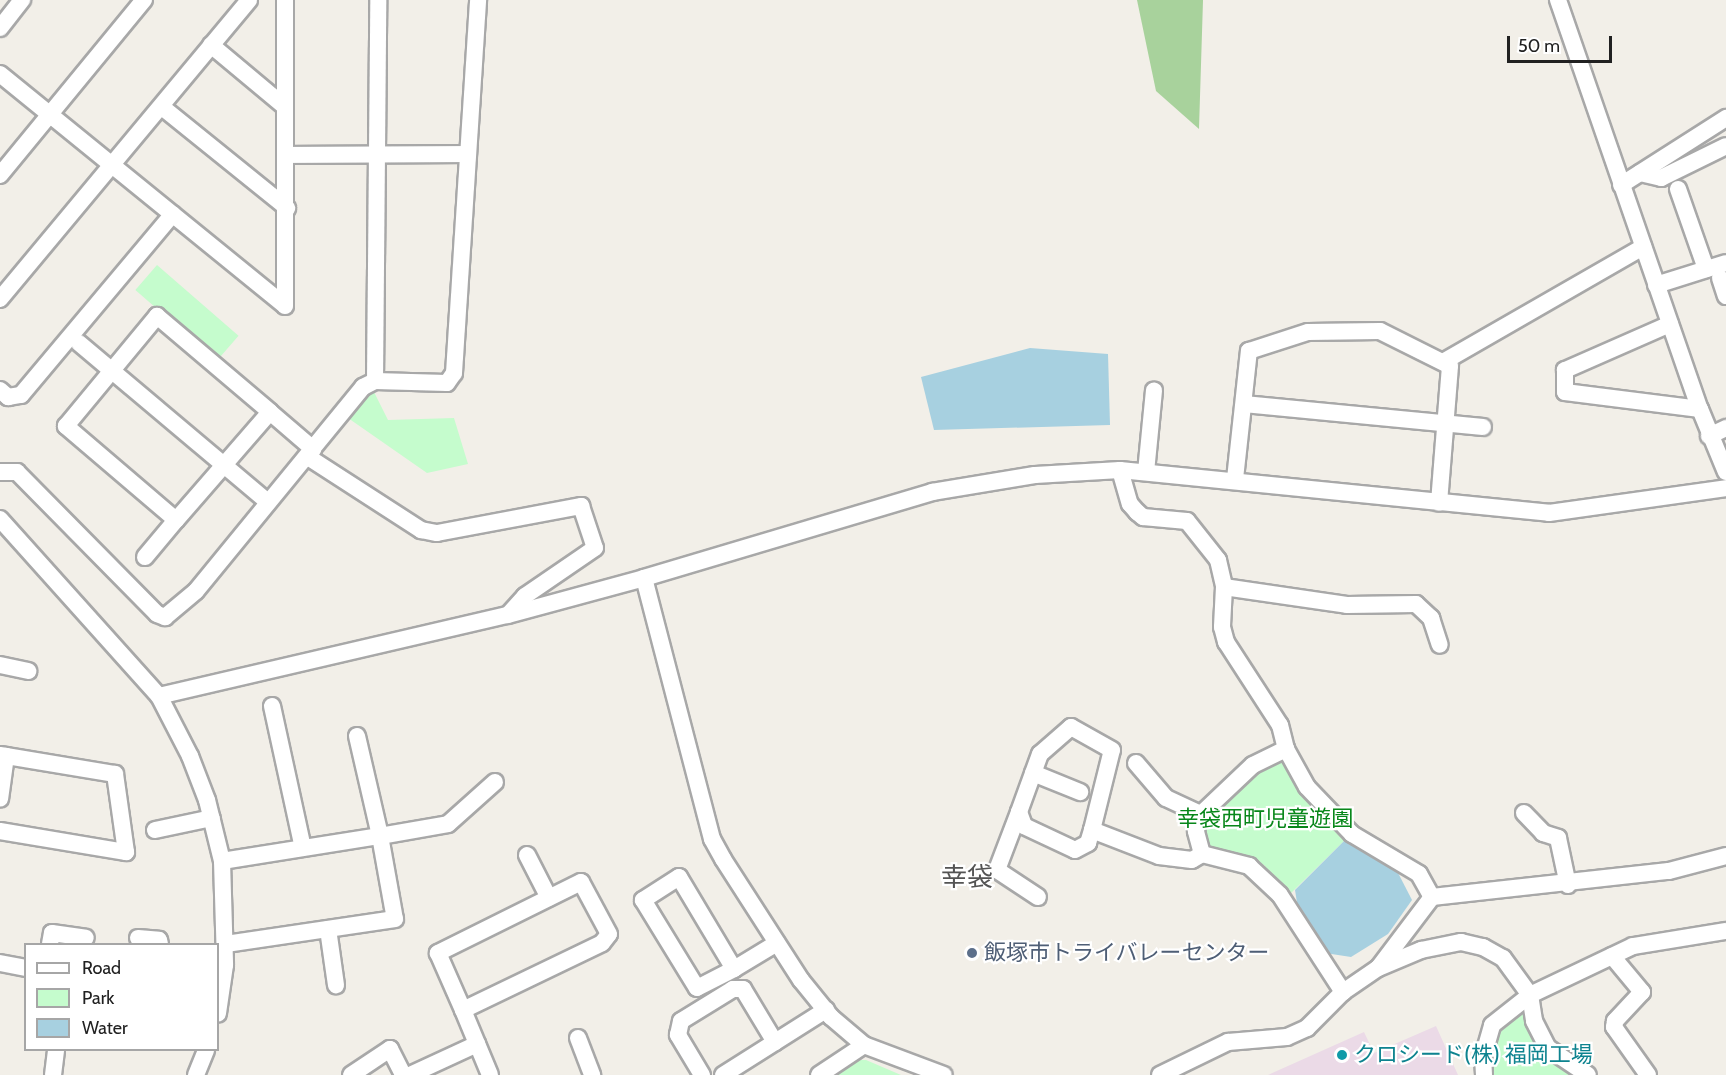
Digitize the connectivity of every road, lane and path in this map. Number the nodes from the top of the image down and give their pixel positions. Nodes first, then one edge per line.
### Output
1 (22, 0) edge
2 (144, 0) edge
3 (249, 0) edge
4 (285, 0) edge
5 (378, 0) edge
6 (478, 0) edge
7 (1558, 0) edge
8 (0, 28) edge
9 (211, 45) junction
10 (0, 74) edge
11 (284, 106) junction
12 (162, 107) junction
13 (50, 114) junction
14 (1726, 118) edge
15 (1726, 146) edge
16 (377, 154) junction
17 (465, 154) junction
18 (286, 155) junction
19 (111, 165) junction
20 (1640, 173) junction
21 (0, 175) edge
22 (1621, 184) junction
23 (1678, 189) dead end
24 (286, 208) junction
25 (173, 214) junction
26 (1643, 247) junction
27 (1717, 270) edge
28 (1656, 285) junction
29 (1726, 296) edge
30 (0, 299) edge
31 (1670, 324) junction
32 (79, 343) dead end
33 (1443, 362) junction
34 (112, 371) junction
35 (375, 381) junction
36 (0, 390) edge
37 (1154, 390) dead end
38 (1244, 404) junction
39 (1700, 409) junction
40 (270, 412) junction
41 (1446, 424) junction
42 (1483, 427) dead end
43 (1726, 428) edge
44 (1709, 436) junction
45 (311, 453) junction
46 (224, 464) junction
47 (1120, 470) junction
48 (0, 472) edge
49 (1146, 472) junction
50 (1726, 472) edge
51 (1235, 479) junction
52 (1726, 488) edge
53 (268, 502) junction
54 (1438, 503) junction
55 (0, 519) edge
56 (176, 520) junction
57 (145, 557) dead end
58 (644, 578) junction
59 (1224, 587) junction
60 (508, 615) junction
61 (1440, 645) dead end
62 (0, 665) edge
63 (28, 671) dead end
64 (159, 696) junction
65 (272, 706) dead end
66 (357, 736) dead end
67 (1286, 748) junction
68 (3, 755) edge
69 (1136, 763) dead end
70 (1033, 773) junction
71 (495, 782) dead end
72 (1080, 792) dead end
73 (0, 799) edge
74 (1019, 812) junction
75 (1524, 813) dead end
76 (1201, 814) junction
77 (212, 818) junction
78 (155, 830) dead end
79 (1092, 830) junction
80 (0, 831) edge
81 (380, 836) junction
82 (303, 848) junction
83 (1202, 854) junction
84 (527, 855) dead end
85 (1726, 856) edge
86 (222, 861) junction
87 (1568, 885) junction
88 (1038, 897) dead end
89 (1432, 897) junction
90 (549, 898) junction
91 (328, 929) junction
92 (1726, 931) edge
93 (86, 938) dead end
94 (138, 938) dead end
95 (50, 943) edge
96 (160, 943) edge
97 (777, 943) junction
98 (226, 944) junction
99 (1612, 956) junction
100 (0, 963) edge
101 (24, 968) edge
102 (1378, 968) junction
103 (734, 969) junction
104 (220, 982) edge
105 (336, 985) dead end
106 (1343, 992) junction
107 (1530, 994) junction
108 (219, 998) edge
109 (463, 1010) junction
110 (825, 1010) junction
111 (578, 1038) dead end
112 (775, 1042) junction
113 (477, 1044) junction
114 (864, 1045) junction
115 (56, 1051) edge
116 (206, 1051) edge
117 (53, 1075) edge
118 (196, 1075) edge
119 (351, 1075) edge
120 (403, 1075) edge
121 (410, 1075) edge
122 (490, 1075) edge
123 (592, 1075) edge
124 (702, 1075) edge
125 (723, 1075) edge
126 (819, 1075) edge
127 (944, 1075) edge
128 (1160, 1075) edge
129 (1484, 1075) edge
130 (1588, 1075) edge
131 (1648, 1075) edge

1 - 8 street
2 - 13 street
3 - 9 street
4 - 11 street
5 - 16 street
6 - 17 street
7 - 22 street
9 - 11 street
9 - 12 street
10 - 13 street
11 - 18 street
12 - 19 street
12 - 24 street
13 - 19 street
13 - 21 street
14 - 20 street
15 - 20 street
16 - 17 street
16 - 18 street
16 - 35 street
17 - 35 street
18 - 24 street
19 - 25 street
19 - 30 street
20 - 22 street
22 - 26 street
23 - 27 street
24 - 25 street
25 - 36 street
26 - 28 street
26 - 33 street
27 - 28 street
27 - 29 street
28 - 31 street
31 - 39 street
31 - 39 street
32 - 34 street
33 - 38 street
33 - 41 street
34 - 40 street
34 - 46 street
34 - 56 street
35 - 45 street
37 - 49 street
38 - 41 street
38 - 51 street
39 - 44 street
40 - 45 street
40 - 46 street
41 - 42 street
41 - 54 street
43 - 44 street
44 - 50 street
45 - 53 street
45 - 60 street
46 - 53 street
46 - 56 street
47 - 49 street
47 - 58 street
47 - 59 street
48 - 53 street
49 - 51 street
51 - 54 street
52 - 54 street
55 - 64 street
56 - 57 street
58 - 60 street
58 - 97 street
59 - 61 street
59 - 67 street
60 - 64 street
62 - 63 street
64 - 77 street
65 - 82 street
66 - 81 street
67 - 76 street
67 - 89 street
68 - 73 street
68 - 80 street
69 - 76 street
70 - 72 street
70 - 74 street
70 - 79 street
71 - 81 street
74 - 79 street
74 - 88 street
75 - 87 street
76 - 83 street
77 - 78 street
77 - 86 street
79 - 83 street
81 - 82 street
81 - 91 street
82 - 86 street
83 - 106 street
84 - 90 street
85 - 87 street
86 - 98 street
87 - 89 street
89 - 102 street
90 - 109 street
90 - 109 street
91 - 98 street
91 - 105 street
92 - 99 street
93 - 95 street
94 - 96 street
97 - 103 street
97 - 110 street
98 - 104 street
99 - 107 street
99 - 131 street
100 - 101 street
102 - 106 street
102 - 107 street
103 - 103 street
104 - 108 street
106 - 128 street
107 - 129 street
107 - 130 street
109 - 113 street
110 - 112 street
110 - 114 street
111 - 123 street
112 - 124 street
112 - 125 street
113 - 121 street
113 - 122 street
114 - 126 street
114 - 127 street
115 - 117 street
116 - 118 street
119 - 120 street

